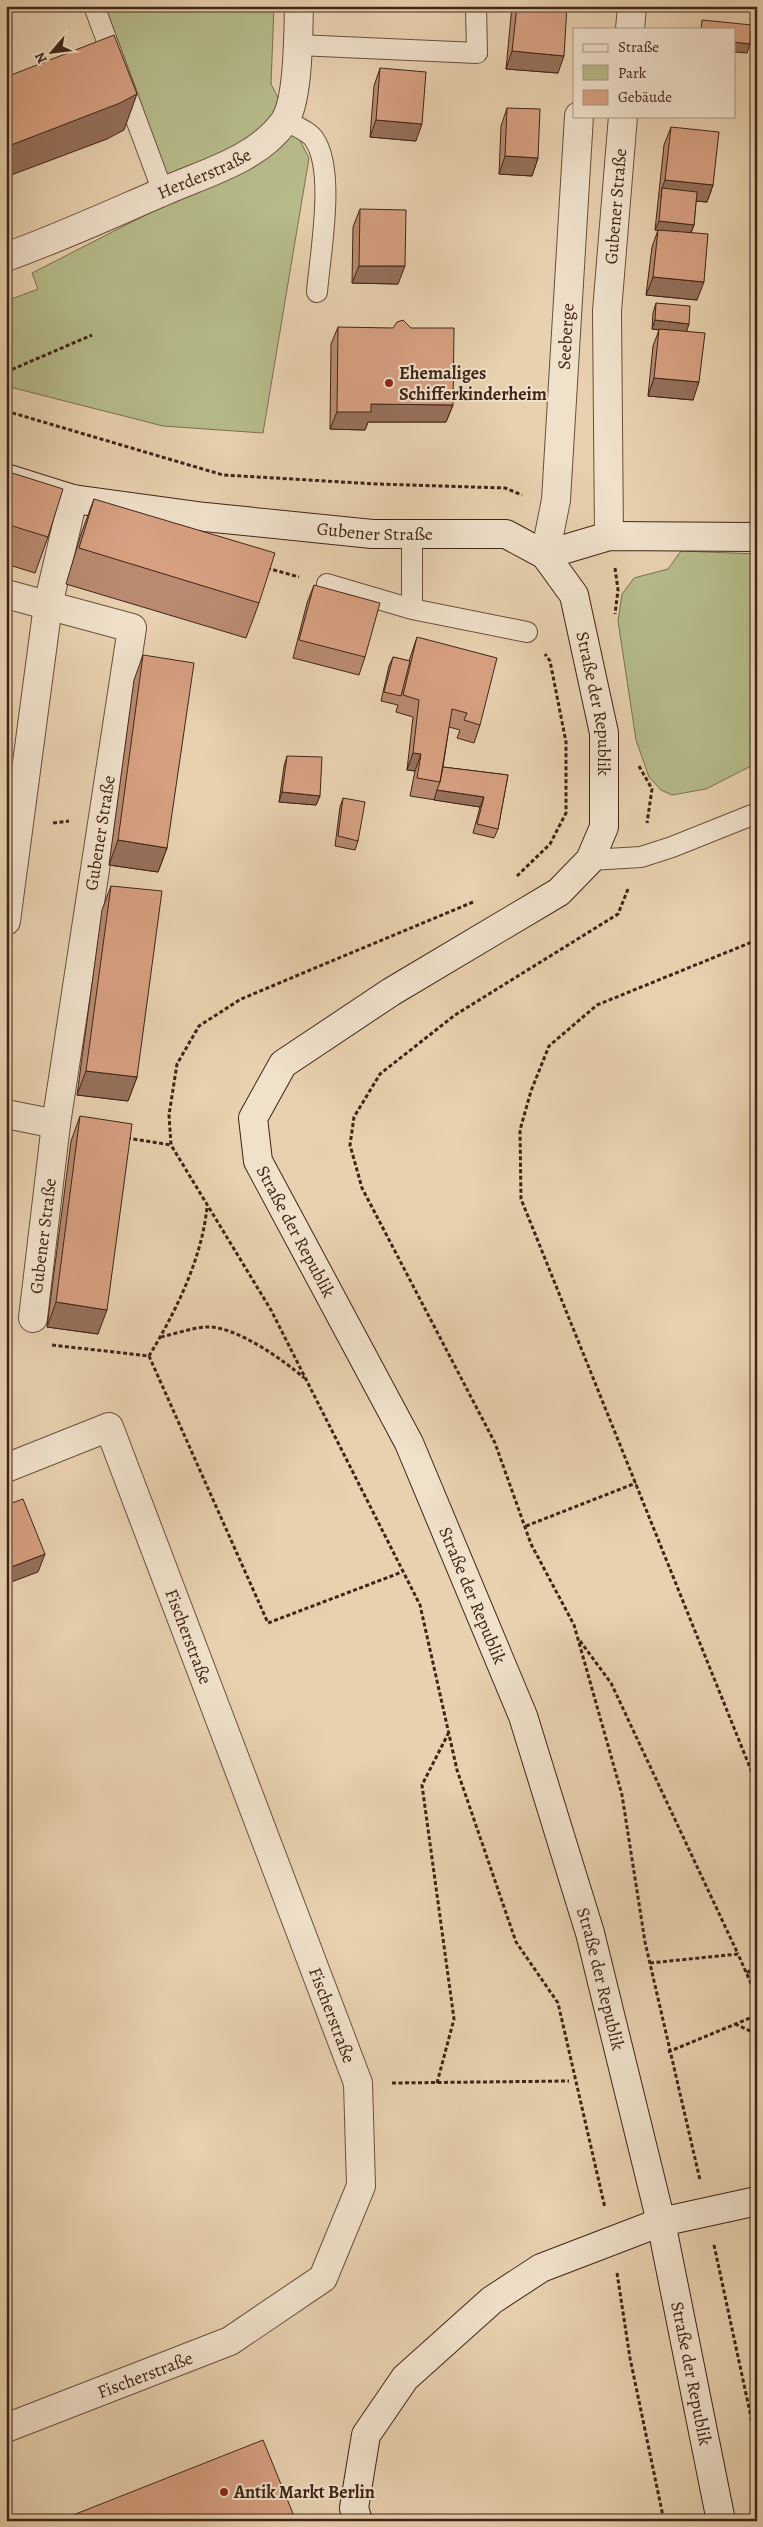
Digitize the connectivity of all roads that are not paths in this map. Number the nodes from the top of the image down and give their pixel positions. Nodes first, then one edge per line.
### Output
1 (94, 6) edge
2 (299, 6) edge
3 (476, 6) edge
4 (632, 6) edge
5 (630, 28) edge
6 (298, 45) junction
7 (579, 118) edge
8 (623, 118) edge
9 (285, 120) junction
10 (163, 192) junction
11 (6, 257) edge
12 (317, 292) dead end
13 (6, 478) edge
14 (73, 499) junction
15 (412, 534) junction
16 (609, 536) junction
17 (757, 537) edge
18 (545, 556) junction
19 (327, 584) dead end
20 (6, 594) edge
21 (48, 605) junction
22 (412, 608) junction
23 (527, 632) dead end
24 (757, 813) edge
25 (590, 860) junction
26 (6, 922) edge
27 (6, 1114) edge
28 (56, 1124) junction
29 (33, 1318) dead end
30 (6, 1468) edge
31 (757, 2202) edge
32 (661, 2222) junction
33 (6, 2428) edge
34 (358, 2521) edge
35 (721, 2521) edge

1 - 10 lane
2 - 6 street, Herderstraße
3 - 6 lane
4 - 5 street
6 - 9 street, Herderstraße
7 - 18 street, Seeberge
8 - 16 street, Gubener Straße
9 - 10 street, Herderstraße
9 - 12 lane
10 - 11 street, Herderstraße
13 - 14 street, Gubener Straße
14 - 15 street, Gubener Straße
14 - 21 street
15 - 18 street, Gubener Straße
15 - 22 lane
16 - 17 street
16 - 18 street
18 - 25 street, Straße der Republik
19 - 22 lane
20 - 21 street, Gubener Straße
21 - 26 street
21 - 28 street, Gubener Straße
22 - 23 lane
24 - 25 lane
25 - 32 street, Straße der Republik
27 - 28 street
28 - 29 street, Gubener Straße
30 - 33 street, Fischerstraße
31 - 32 street
32 - 34 street
32 - 35 street, Straße der Republik

